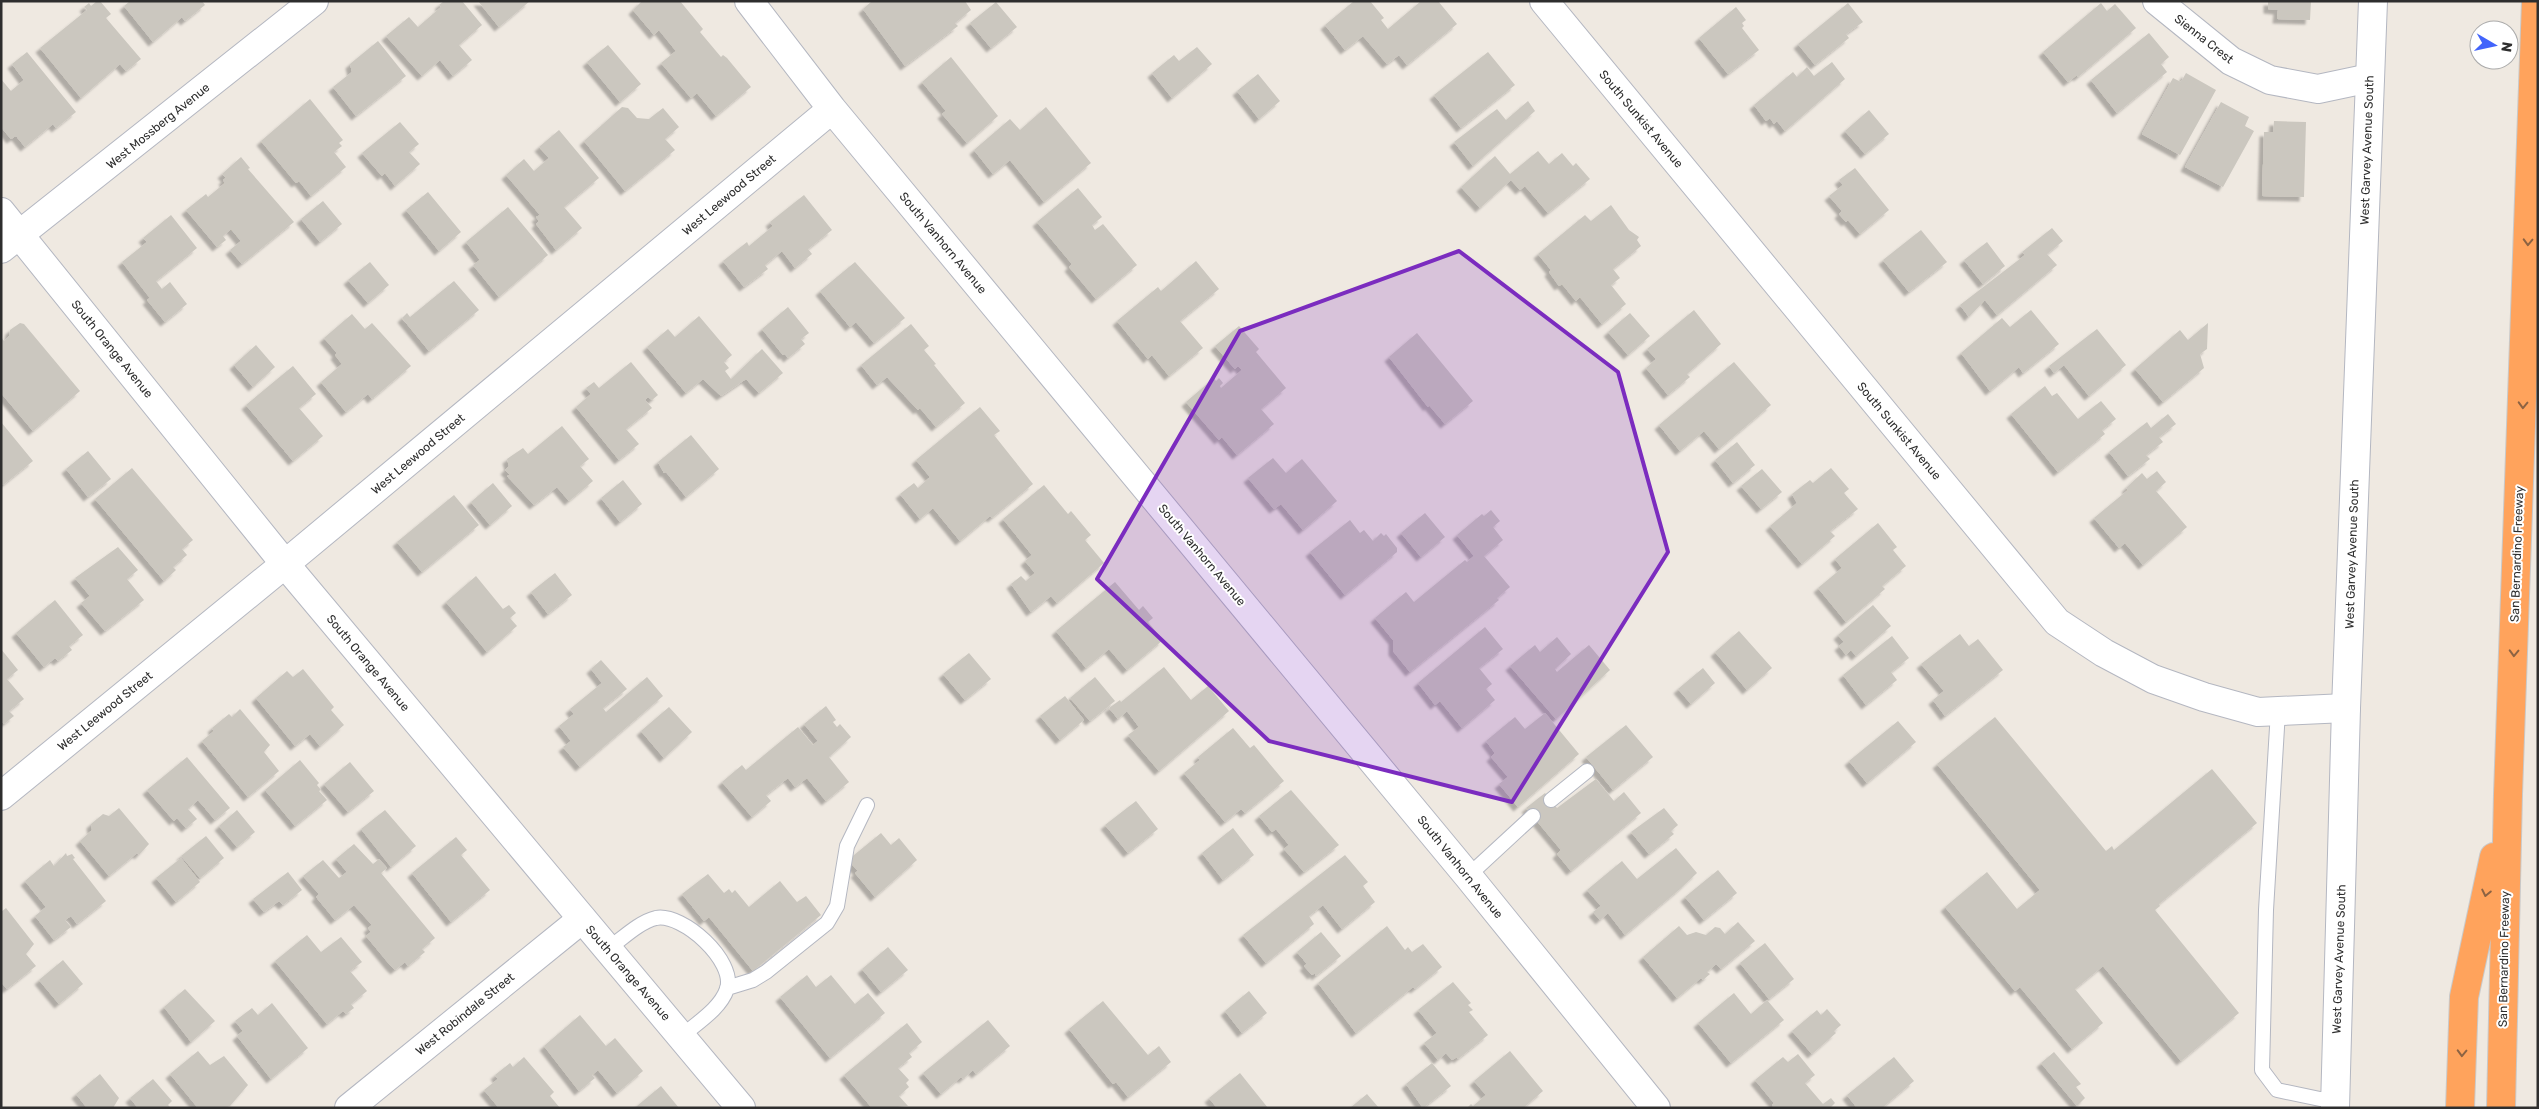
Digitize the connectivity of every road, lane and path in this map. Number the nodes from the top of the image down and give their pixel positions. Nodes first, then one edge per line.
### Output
1 (314, 1) edge
2 (749, 1) edge
3 (1544, 1) edge
4 (2157, 1) edge
5 (2373, 1) edge
6 (2536, 1) edge
7 (2370, 78) junction
8 (832, 109) junction
9 (1, 212) edge
10 (11, 242) edge
11 (285, 564) junction
12 (2346, 708) junction
13 (2278, 711) junction
14 (1587, 771) dead end
15 (2508, 794) junction
16 (1, 796) edge
17 (1551, 800) dead end
18 (867, 804) dead end
19 (1533, 816) dead end
20 (1468, 876) junction
21 (582, 919) junction
22 (608, 949) junction
23 (727, 988) junction
24 (682, 1036) junction
25 (2335, 1103) edge
26 (349, 1108) edge
27 (741, 1108) edge
28 (1656, 1108) edge
29 (2460, 1108) edge
30 (2501, 1108) edge

1 - 10 street, West Mossberg Avenue
2 - 8 street, South Vanhorn Avenue
3 - 13 street, South Sunkist Avenue
4 - 7 street, Sienna Crest
5 - 7 street, West Garvey Avenue South
6 -> 15 highway, San Bernardino Freeway
7 - 12 street, West Garvey Avenue South
8 - 11 street, West Leewood Street
8 - 20 street, South Vanhorn Avenue
9 - 10 street, South Orange Avenue
10 - 11 street, South Orange Avenue
11 - 16 street, West Leewood Street
11 - 21 street, South Orange Avenue
12 - 13 street, South Sunkist Avenue
12 - 25 street, West Garvey Avenue South
13 - 25 lane
14 - 17 lane
15 -> 29 highway
15 - 30 highway, San Bernardino Freeway
18 - 23 lane
19 - 20 lane
20 - 28 street, South Vanhorn Avenue
21 - 22 street, South Orange Avenue
21 - 26 street, West Robindale Street
22 - 23 lane
22 - 24 street, South Orange Avenue
23 - 24 lane
24 - 27 street, South Orange Avenue

